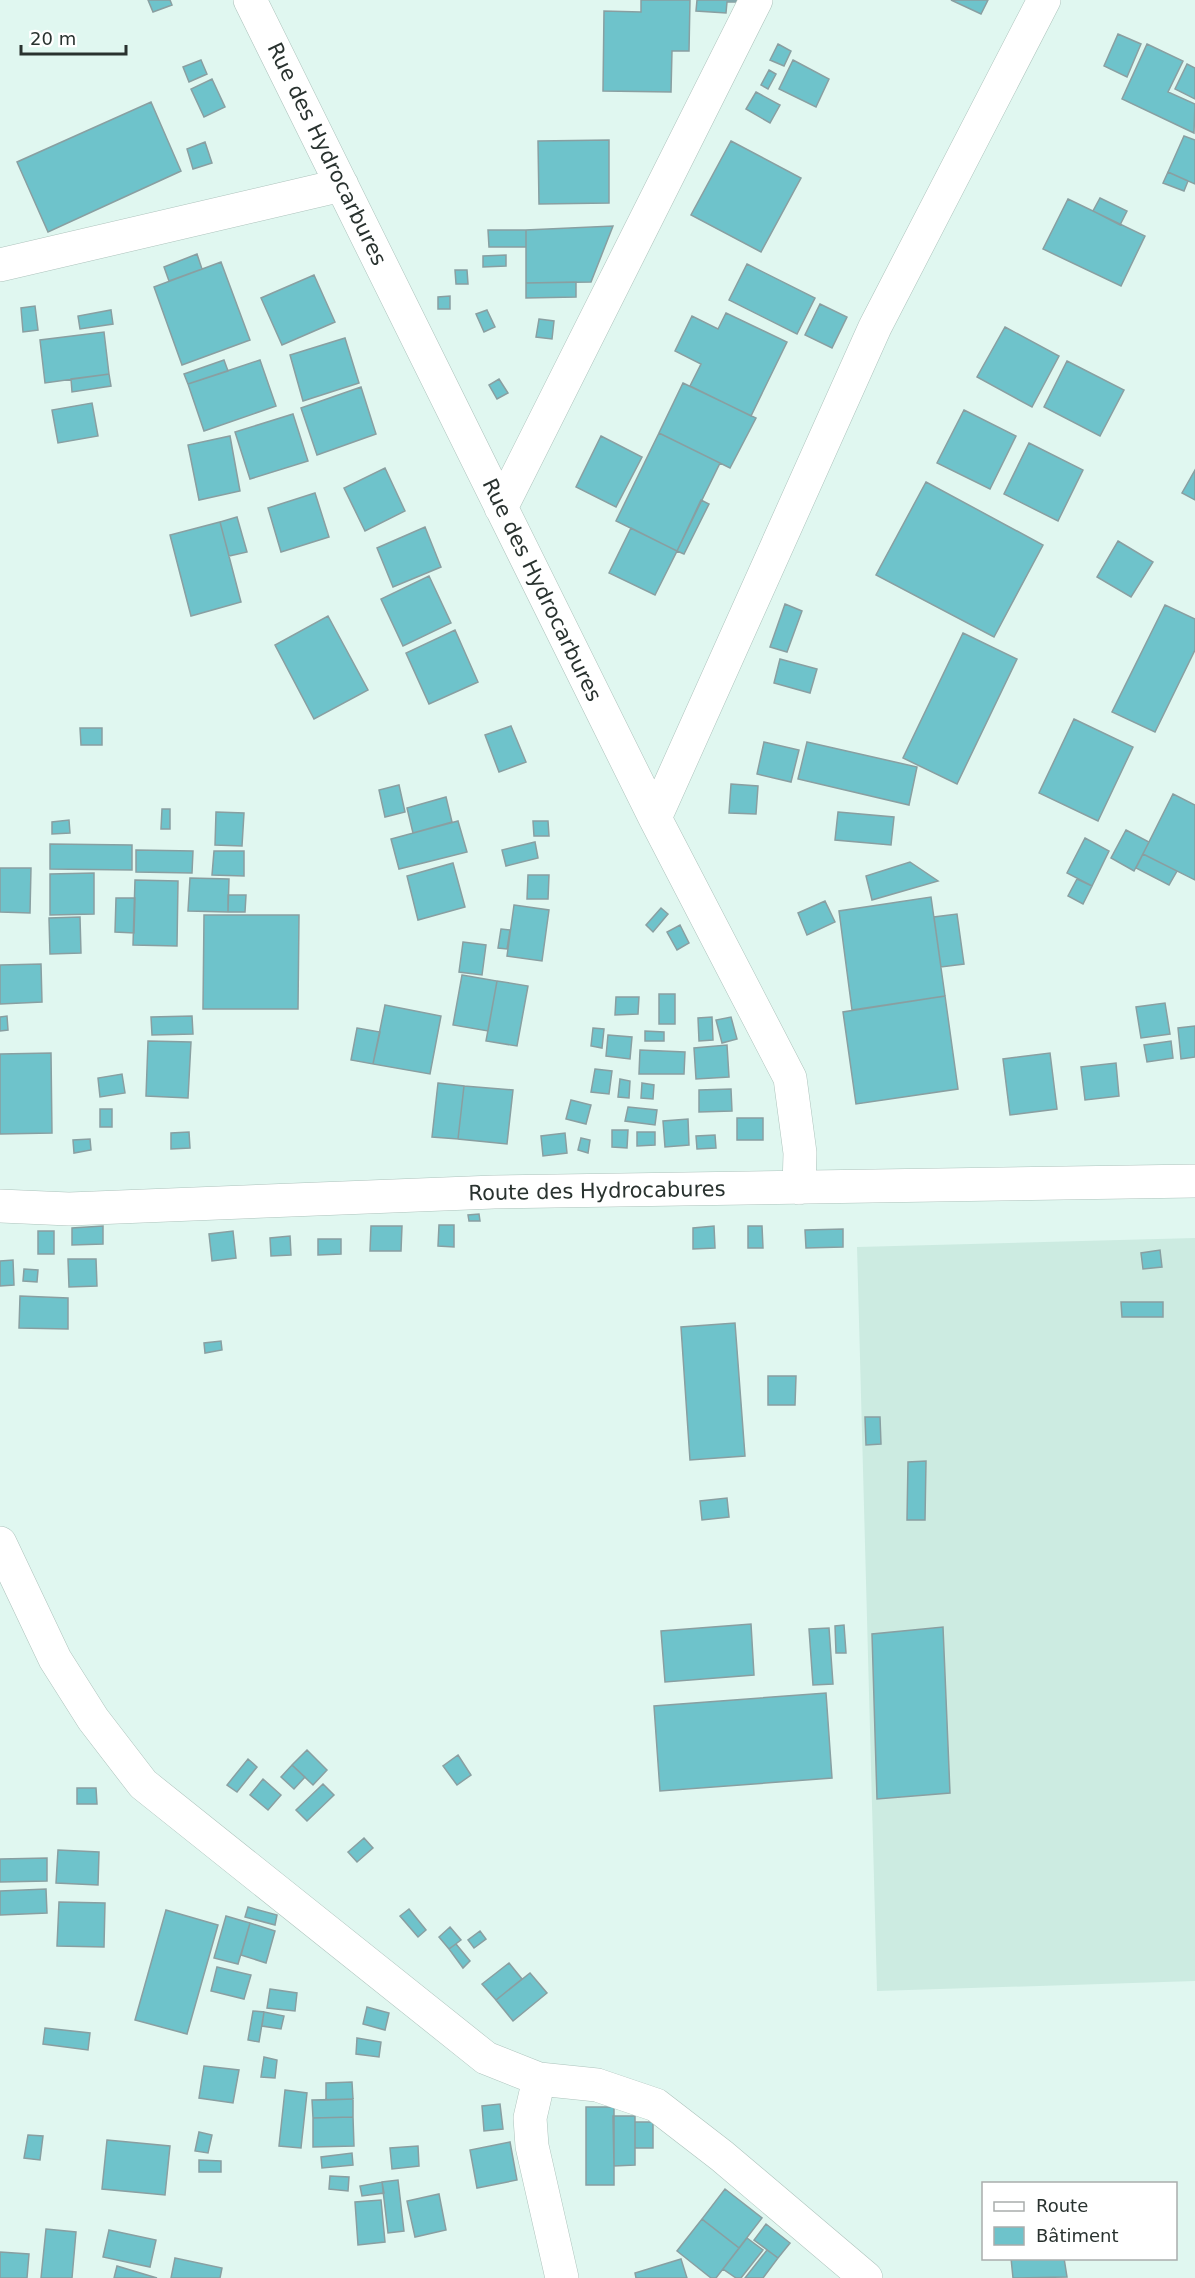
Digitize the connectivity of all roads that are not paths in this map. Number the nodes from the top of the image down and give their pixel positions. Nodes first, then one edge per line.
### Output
1 (250, 0) edge
2 (756, 0) edge
3 (1044, 0) edge
4 (342, 185) junction
5 (0, 265) edge
6 (501, 508) junction
7 (655, 818) junction
8 (1195, 1181) edge
9 (799, 1188) junction
10 (0, 1206) edge
11 (0, 1543) edge
12 (539, 2079) junction
13 (562, 2278) edge
14 (866, 2278) edge

1 - 4 street, Rue des Hydrocarbures
2 - 6 street
3 - 7 street
4 - 5 street
4 - 6 street, Rue des Hydrocarbures
6 - 7 street, Rue des Hydrocarbures
7 - 9 street, Rue des Hydrocarbures
8 - 9 street, Route des Hydrocabures
9 - 10 street, Route des Hydrocabures
11 - 12 street
12 - 13 street
12 - 14 street

